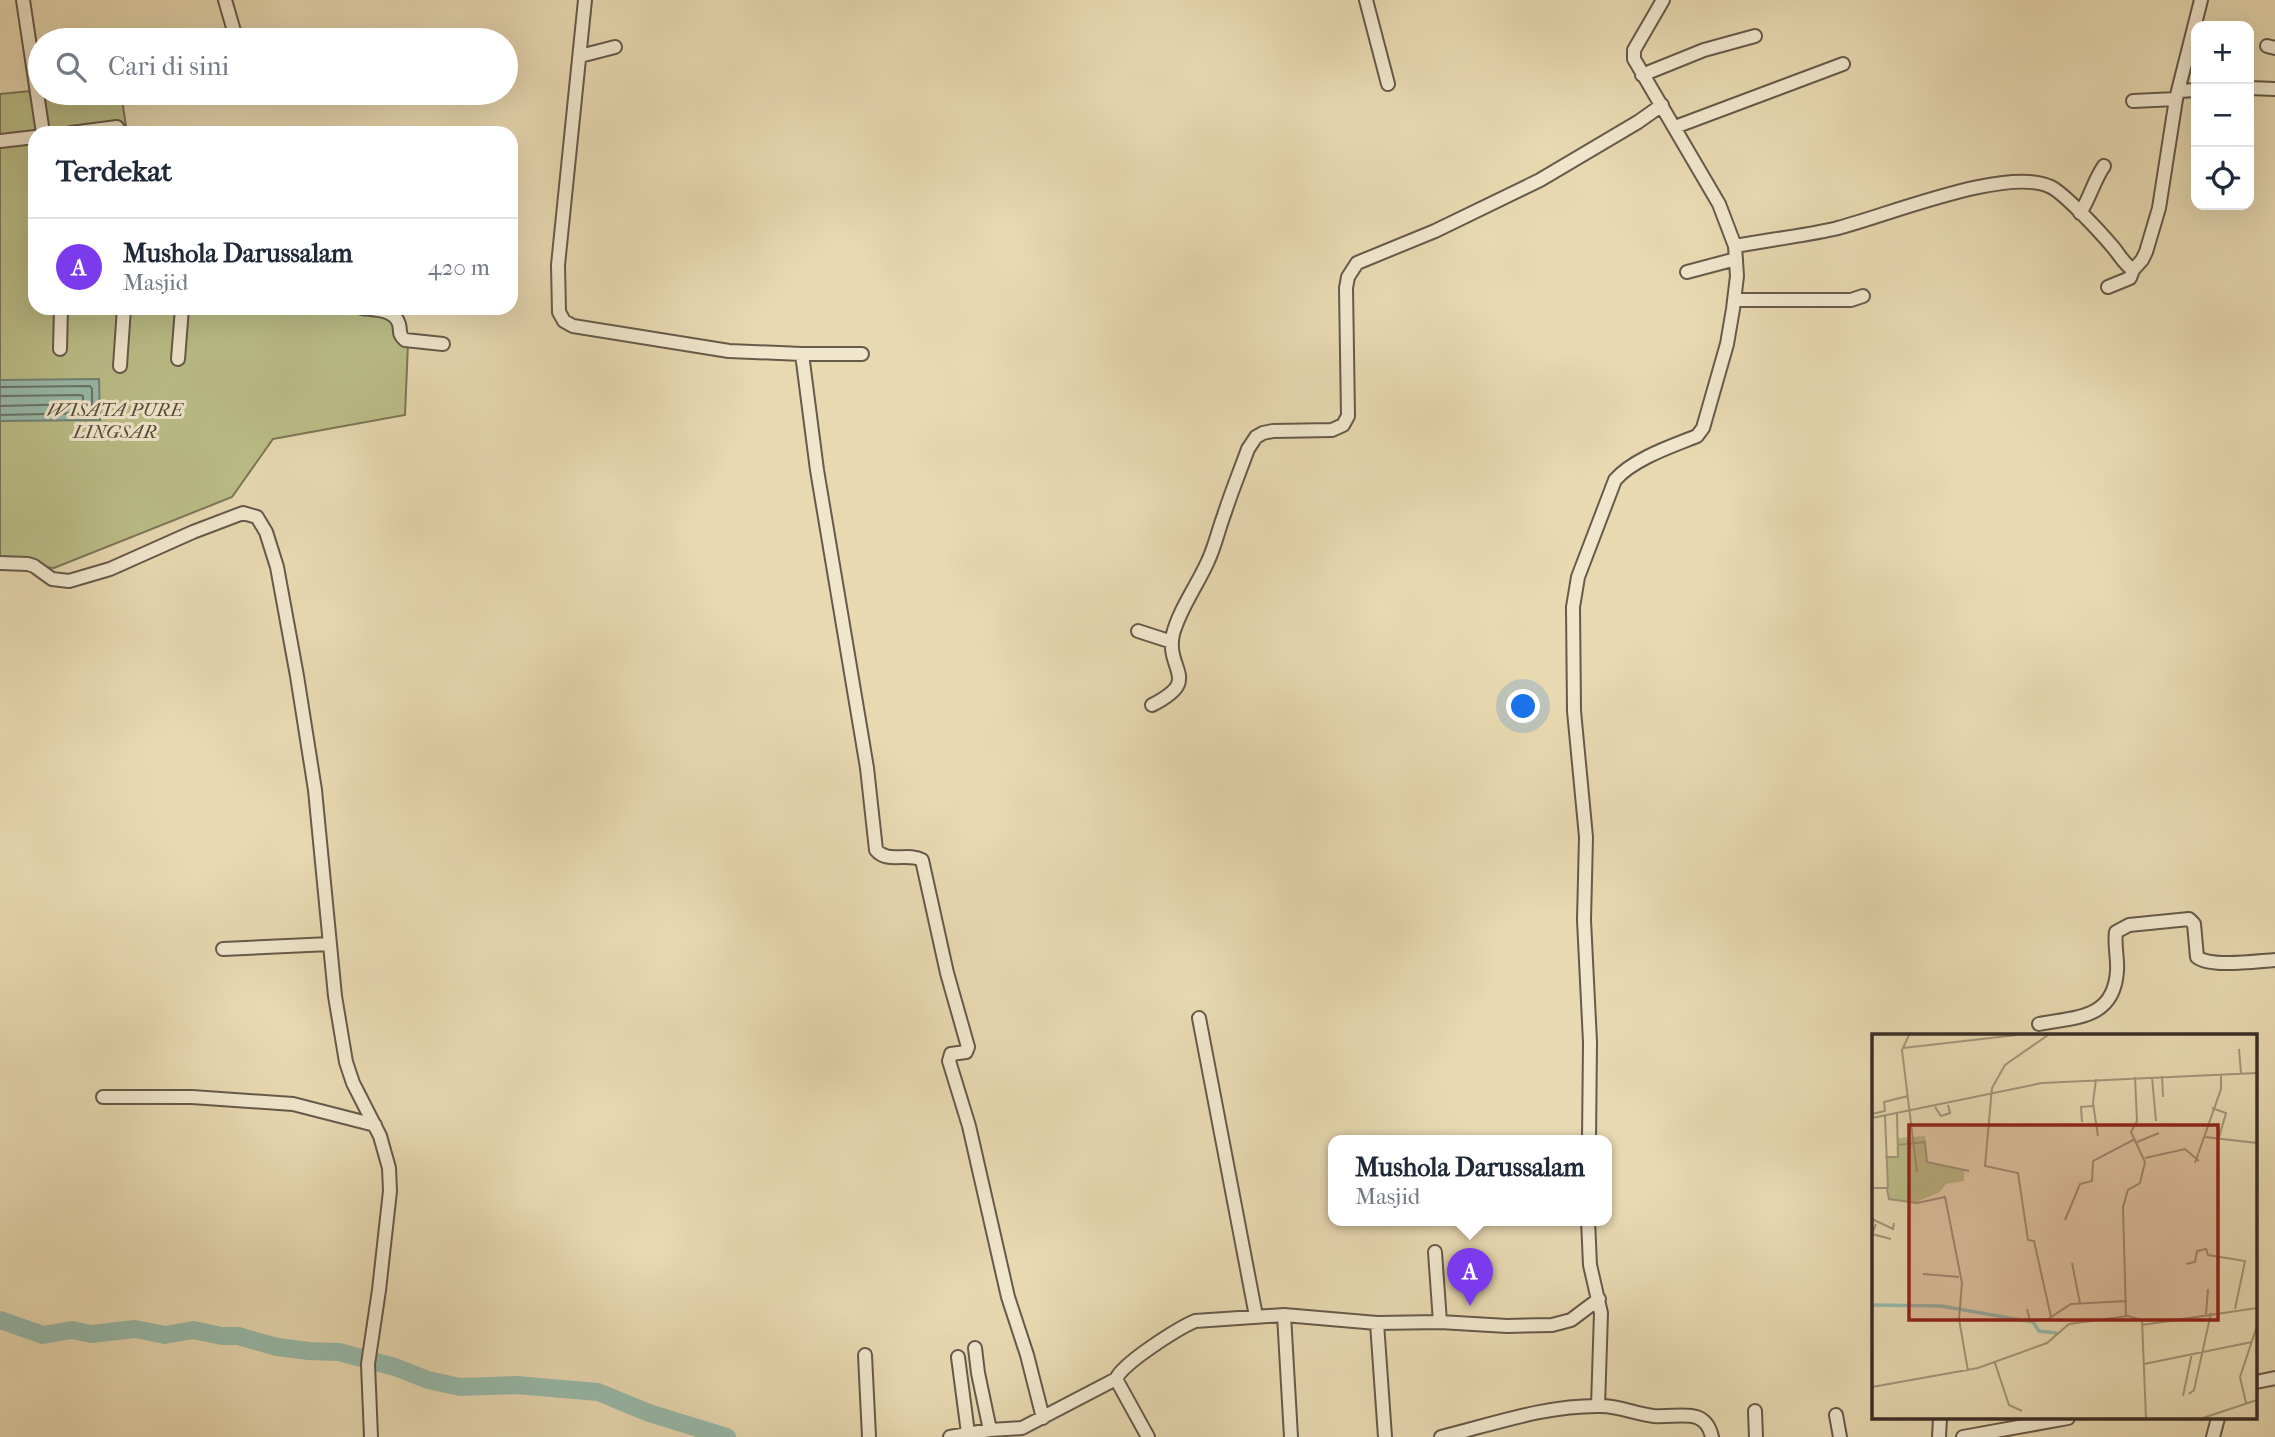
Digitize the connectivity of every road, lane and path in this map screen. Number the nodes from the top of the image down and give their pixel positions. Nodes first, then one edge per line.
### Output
1 (23, 0) edge
2 (225, 0) edge
3 (585, 0) edge
4 (1366, 0) edge
5 (1664, 0) edge
6 (2201, 0) edge
7 (233, 28) edge
8 (28, 33) edge
9 (1755, 36) dead end
10 (615, 47) dead end
11 (580, 56) junction
12 (1843, 64) dead end
13 (1642, 75) junction
14 (1388, 84) dead end
15 (2254, 88) edge
16 (2275, 89) edge
17 (2191, 91) edge
18 (2178, 95) junction
19 (2133, 101) dead end
20 (39, 105) edge
21 (1662, 105) junction
22 (42, 126) edge
23 (1675, 127) junction
24 (28, 138) edge
25 (0, 141) edge
26 (2104, 166) dead end
27 (2080, 214) junction
28 (1735, 253) junction
29 (2133, 271) junction
30 (1688, 272) dead end
31 (2108, 287) dead end
32 (1863, 296) dead end
33 (1734, 300) junction
34 (61, 315) edge
35 (124, 315) edge
36 (181, 315) edge
37 (393, 315) edge
38 (443, 344) dead end
39 (60, 349) dead end
40 (802, 354) junction
41 (862, 354) dead end
42 (178, 359) dead end
43 (120, 366) dead end
44 (0, 563) edge
45 (1138, 632) dead end
46 (1172, 642) junction
47 (1152, 705) dead end
48 (330, 944) junction
49 (223, 949) dead end
50 (2275, 960) edge
51 (1199, 1018) dead end
52 (2039, 1024) dead end
53 (103, 1097) dead end
54 (374, 1125) junction
55 (1589, 1135) edge
56 (1588, 1226) edge
57 (1435, 1252) dead end
58 (1599, 1299) junction
59 (1284, 1315) junction
60 (1256, 1316) junction
61 (1440, 1322) junction
62 (1377, 1324) junction
63 (975, 1348) dead end
64 (865, 1355) dead end
65 (958, 1357) dead end
66 (1116, 1379) junction
67 (1598, 1406) junction
68 (1755, 1411) dead end
69 (1836, 1415) dead end
70 (1043, 1418) junction
71 (2061, 1420) edge
72 (2217, 1420) edge
73 (990, 1430) junction
74 (2022, 1432) edge
75 (968, 1433) junction
76 (371, 1437) edge
77 (869, 1437) edge
78 (950, 1437) edge
79 (1148, 1437) edge
80 (1291, 1437) edge
81 (1385, 1437) edge
82 (1441, 1437) edge
83 (1713, 1437) edge
84 (1756, 1437) edge
85 (1840, 1437) edge
86 (1963, 1437) edge
87 (2213, 1437) edge

1 - 8 street
2 - 7 street
3 - 11 street
4 - 14 street
5 - 13 street
6 - 18 street
9 - 13 street
10 - 11 street
11 - 40 street
12 - 23 street
13 - 21 street
15 - 16 street
17 - 18 street
18 - 19 street
18 - 29 street
20 - 22 street
21 - 23 street
21 - 46 street
23 - 28 street
24 - 25 street
26 - 27 street
27 - 28 street
27 - 29 street
28 - 30 street
28 - 33 street
29 - 31 street
32 - 33 street
33 - 55 street
34 - 39 street
35 - 43 street
36 - 42 street
37 - 38 street
40 - 41 street
40 - 70 street
44 - 48 street
45 - 46 street
46 - 47 street
48 - 49 street
48 - 54 street
50 - 52 street
51 - 60 street
53 - 54 street
54 - 76 street
56 - 58 street
57 - 61 street
58 - 61 street
58 - 67 street
59 - 60 street
59 - 62 street
59 - 80 street
60 - 66 street
61 - 62 street
62 - 81 street
63 - 73 street
64 - 77 street
65 - 75 street
66 - 70 street
66 - 79 street
67 - 82 street
67 - 83 street
68 - 84 street
69 - 85 street
70 - 73 street
71 - 74 street
72 - 87 street
73 - 75 street
74 - 86 street
75 - 78 street

